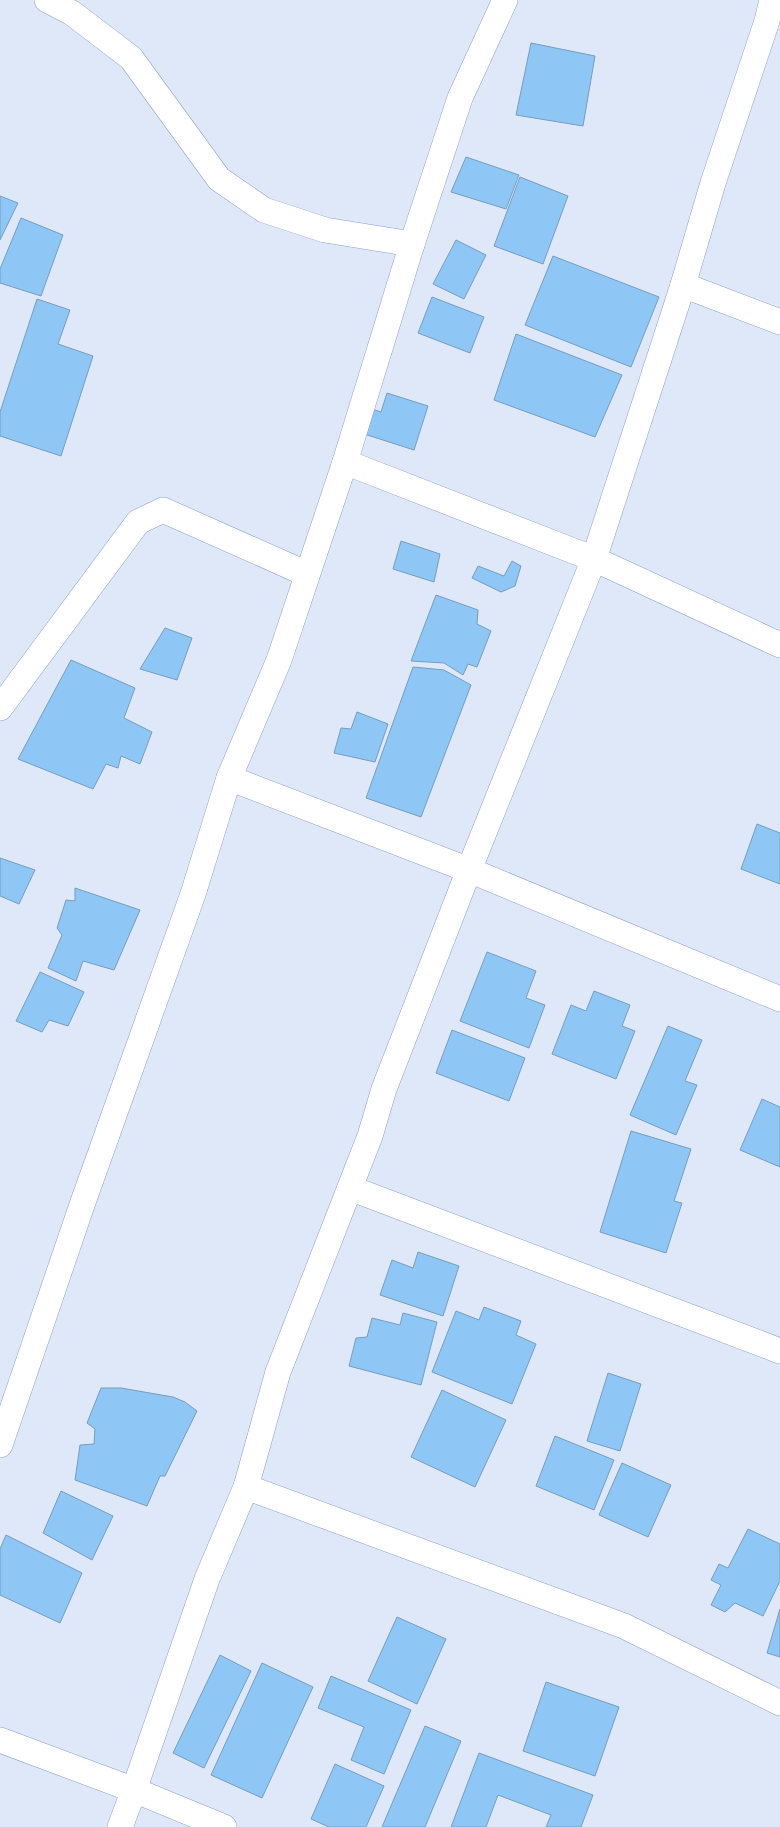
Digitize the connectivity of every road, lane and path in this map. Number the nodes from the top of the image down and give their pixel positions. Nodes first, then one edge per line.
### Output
1 (47, 0) edge
2 (505, 0) edge
3 (773, 16) edge
4 (412, 244) junction
5 (683, 285) junction
6 (780, 322) edge
7 (345, 462) junction
8 (594, 559) junction
9 (307, 574) junction
10 (780, 645) edge
11 (0, 708) edge
12 (229, 778) junction
13 (469, 870) junction
14 (780, 999) edge
15 (350, 1188) junction
16 (780, 1351) edge
17 (0, 1445) edge
18 (246, 1487) junction
19 (780, 1703) edge
20 (0, 1740) edge
21 (134, 1790) junction
22 (120, 1827) edge
23 (224, 1827) edge

1 - 4 street
2 - 4 street
3 - 5 street
4 - 7 street
5 - 6 street
5 - 8 street
7 - 8 street
7 - 9 street
8 - 10 street
8 - 13 street
9 - 11 street
9 - 12 street
12 - 13 street
12 - 17 street
13 - 14 street
13 - 15 street
15 - 16 street
15 - 18 street
18 - 19 street
18 - 21 street
20 - 21 street
21 - 22 street
21 - 23 street

